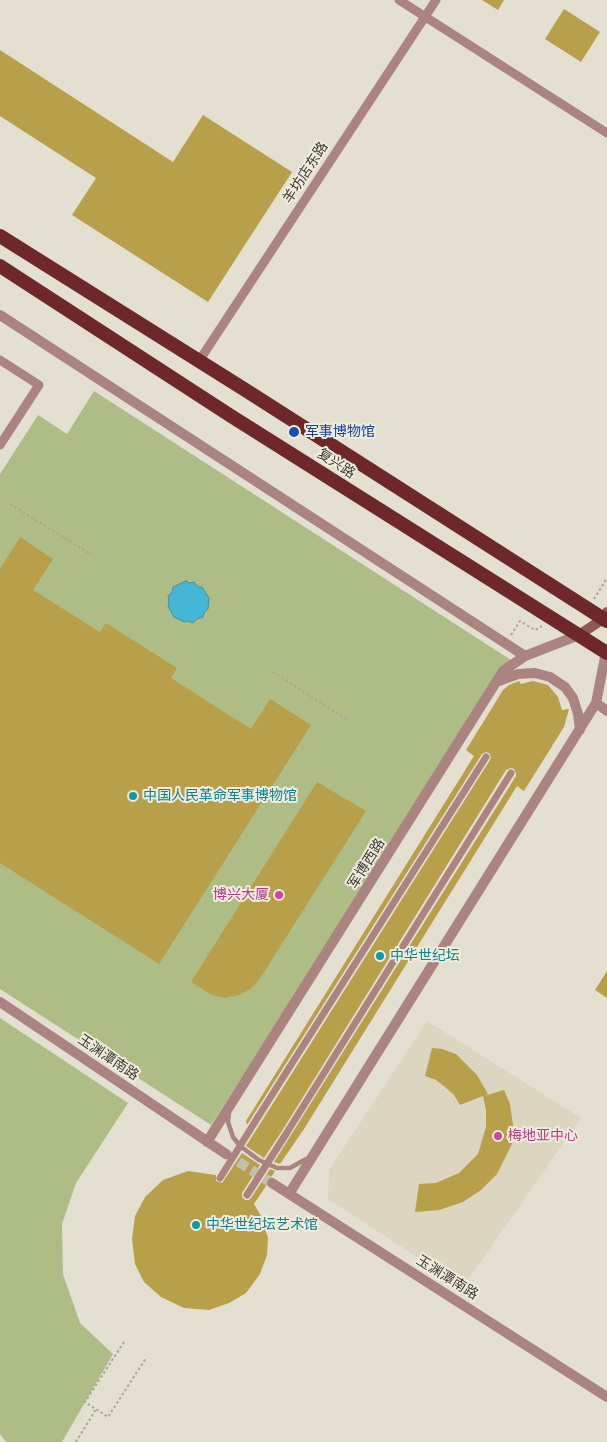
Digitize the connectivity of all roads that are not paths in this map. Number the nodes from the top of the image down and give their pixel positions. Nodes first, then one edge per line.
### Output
1 (399, 0) edge
2 (436, 0) edge
3 (425, 17) junction
4 (607, 133) edge
5 (0, 236) edge
6 (0, 266) edge
7 (0, 315) edge
8 (0, 360) edge
9 (199, 361) junction
10 (0, 445) edge
11 (606, 618) edge
12 (579, 635) junction
13 (607, 652) edge
14 (525, 656) junction
15 (496, 682) junction
16 (596, 704) junction
17 (607, 711) edge
18 (580, 730) junction
19 (486, 758) dead end
20 (511, 774) dead end
21 (0, 1002) edge
22 (230, 1108) junction
23 (207, 1142) junction
24 (240, 1146) junction
25 (226, 1154) tunnel mouth
26 (314, 1154) junction
27 (220, 1178) dead end
28 (272, 1183) tunnel mouth
29 (289, 1194) junction
30 (247, 1195) dead end
31 (607, 1397) edge

1 - 3 street
2 - 3 street, 羊坊店东路
3 - 4 street
3 - 9 street, 羊坊店东路
5 - 9 highway, 复兴路
6 - 12 highway, 复兴路
7 - 14 street
8 - 10 street
9 - 11 highway, 复兴路
11 - 12 main road
12 - 13 highway, 复兴路
12 - 14 street, 军博西路
13 - 16 street
14 - 15 street, 军博西路
15 - 18 street
15 - 22 street, 军博西路
16 - 17 street
16 - 18 street
18 - 26 street
19 - 24 street, bridge
20 - 30 street, bridge
21 - 23 street, 玉渊潭南路
22 - 23 street, 军博西路
22 - 24 lane
23 - 25 street, 玉渊潭南路
24 - 26 lane
24 - 27 street, bridge
26 - 29 street
28 - 29 street, 玉渊潭南路
29 - 31 street, 玉渊潭南路

